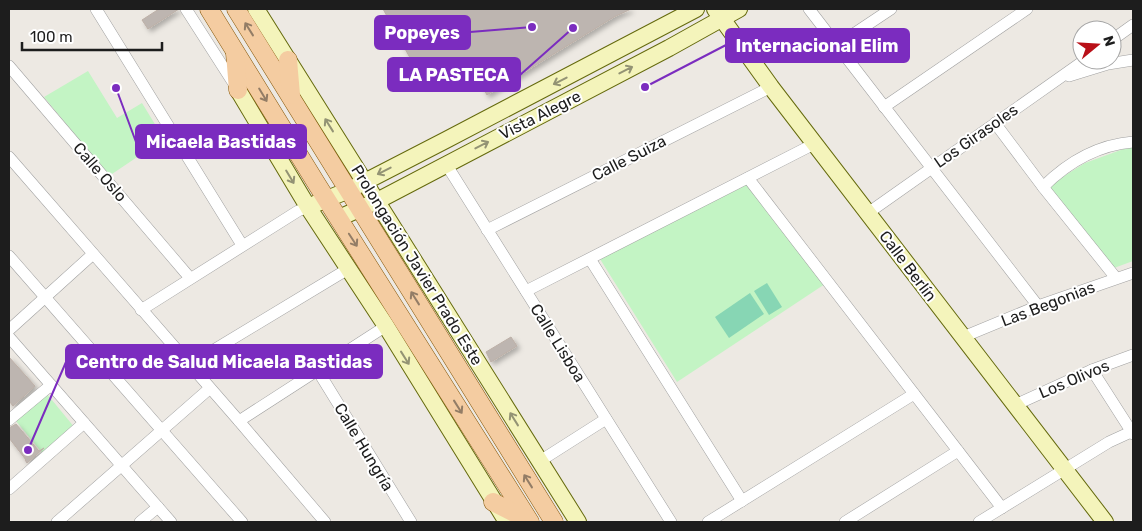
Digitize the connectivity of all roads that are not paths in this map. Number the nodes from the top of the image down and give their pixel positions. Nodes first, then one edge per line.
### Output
1 (96, 9) edge
2 (186, 9) edge
3 (209, 9) edge
4 (236, 9) edge
5 (256, 9) edge
6 (696, 9) edge
7 (739, 9) edge
8 (809, 9) edge
9 (891, 9) edge
10 (1028, 9) edge
11 (718, 14) edge
12 (1133, 25) edge
13 (654, 32) junction
14 (1122, 33) edge
15 (837, 45) junction
16 (669, 48) junction
17 (235, 50) junction
18 (288, 60) junction
19 (1133, 60) edge
20 (9, 66) edge
21 (1072, 69) edge
22 (1052, 84) junction
23 (771, 87) junction
24 (238, 90) junction
25 (292, 98) junction
26 (884, 107) junction
27 (995, 123) junction
28 (446, 140) junction
29 (1133, 142) edge
30 (814, 144) junction
31 (328, 156) junction
32 (9, 157) edge
33 (300, 157) junction
34 (414, 157) junction
35 (451, 161) junction
36 (931, 168) junction
37 (422, 176) junction
38 (748, 178) junction
39 (365, 181) junction
40 (1043, 187) junction
41 (349, 190) junction
42 (327, 199) junction
43 (377, 201) junction
44 (308, 207) junction
45 (360, 209) junction
46 (868, 213) junction
47 (339, 218) junction
48 (487, 230) junction
49 (242, 245) junction
50 (93, 254) junction
51 (9, 256) edge
52 (590, 258) junction
53 (348, 269) junction
54 (1133, 273) edge
55 (190, 278) junction
56 (1116, 278) junction
57 (526, 292) junction
58 (45, 298) junction
59 (1038, 306) junction
60 (141, 310) junction
61 (386, 326) junction
62 (9, 330) edge
63 (9, 337) edge
64 (963, 337) junction
65 (1133, 355) edge
66 (189, 365) junction
67 (1092, 370) junction
68 (318, 371) junction
69 (51, 385) junction
70 (209, 389) junction
71 (914, 394) junction
72 (1015, 405) junction
73 (606, 419) junction
74 (9, 420) edge
75 (239, 421) junction
76 (84, 423) junction
77 (162, 431) junction
78 (1133, 432) edge
79 (958, 451) junction
80 (540, 461) junction
81 (122, 466) junction
82 (1064, 468) junction
83 (9, 489) edge
84 (742, 501) junction
85 (493, 502) junction
86 (158, 507) junction
87 (1002, 508) junction
88 (320, 521) edge
89 (530, 521) edge
90 (57, 522) edge
91 (140, 522) edge
92 (171, 522) edge
93 (242, 522) edge
94 (411, 522) edge
95 (507, 522) edge
96 (554, 522) edge
97 (578, 522) edge
98 (671, 522) edge
99 (708, 522) edge
100 (845, 522) edge
101 (979, 522) edge
102 (1105, 522) edge

1 - 49 street
2 - 24 street
3 - 17 main road
25 -> 4 main road, Prolongación Javier Prado Este
5 - 18 street, Prolongación Javier Prado Este
6 - 13 street, Vista Alegre
7 - 11 street, Vista Alegre
8 - 15 street
9 - 15 street
10 - 26 street
11 - 16 street, Vista Alegre
11 - 23 street, Calle Berlín
12 - 14 street
13 - 16 street
13 -> 28 street, Vista Alegre
15 - 26 street
35 -> 16 street, Vista Alegre
17 - 24 main road
17 -> 33 main road
18 - 25 main road
39 -> 18 street, Prolongación Javier Prado Este
19 - 22 street
20 - 55 street, Calle Oslo
21 - 22 street, Los Girasoles
22 - 27 street, Los Girasoles
23 - 30 street, Calle Berlín
23 - 48 street, Calle Suiza
24 -> 44 street
25 - 31 main road, Prolongación Javier Prado Este
26 - 36 street
27 - 36 street, Los Girasoles
27 - 40 street
28 - 34 street, Vista Alegre
28 - 35 street
29 - 40 street
30 - 38 street
30 - 46 street, Calle Berlín
31 - 33 main road
31 - 41 main road, Prolongación Javier Prado Este
32 - 50 street
33 - 42 main road
34 - 37 street
34 -> 39 street, Vista Alegre
35 - 37 street, Vista Alegre
35 - 48 street, Calle Lisboa
36 - 46 street, Los Girasoles
36 - 59 street
37 - 43 street, Vista Alegre
38 - 52 street
38 - 71 street
39 - 41 street, Vista Alegre
39 - 43 street, Prolongación Javier Prado Este
40 - 56 street
41 - 42 street, Vista Alegre
41 - 45 main road, Prolongación Javier Prado Este
42 - 44 street, Vista Alegre
42 - 47 main road
43 - 45 street, Vista Alegre
80 -> 43 street, Prolongación Javier Prado Este
44 - 49 street
44 - 53 street
45 - 47 street, Vista Alegre
96 -> 45 main road, Prolongación Javier Prado Este
46 - 64 street, Calle Berlín
47 -> 89 main road
48 - 57 street, Calle Lisboa
49 - 55 street
50 - 58 street
50 - 60 street
51 - 58 street
52 - 57 street
52 - 84 street
53 - 61 street
53 - 66 street
54 - 56 street, Las Begonias
55 - 60 street
56 - 59 street, Las Begonias
57 - 73 street, Calle Lisboa
58 - 62 street
58 - 77 street
59 - 64 street, Las Begonias
60 - 66 street
61 - 68 street
61 -> 85 street
63 - 69 street
64 - 72 street, Calle Berlín
65 - 67 street, Los Olivos
66 - 70 street
67 - 72 street, Los Olivos
67 - 78 street
68 - 75 street
68 - 94 street, Calle Hungría
69 - 74 street
69 - 76 street
70 - 75 street
70 - 77 street
71 - 79 street
71 - 84 street
72 - 82 street, Calle Berlín
73 - 80 street
73 - 98 street, Calle Lisboa
75 - 88 street
76 - 81 street
76 - 83 street
77 - 81 street
77 - 93 street
78 - 82 street
79 - 87 street
79 - 100 street
80 - 97 street, Prolongación Javier Prado Este
81 - 86 street
81 - 90 street
82 - 87 street
82 - 102 street, Calle Berlín
84 - 99 street
85 - 89 main road
85 - 95 street
86 - 91 street
86 - 92 street
87 - 101 street

